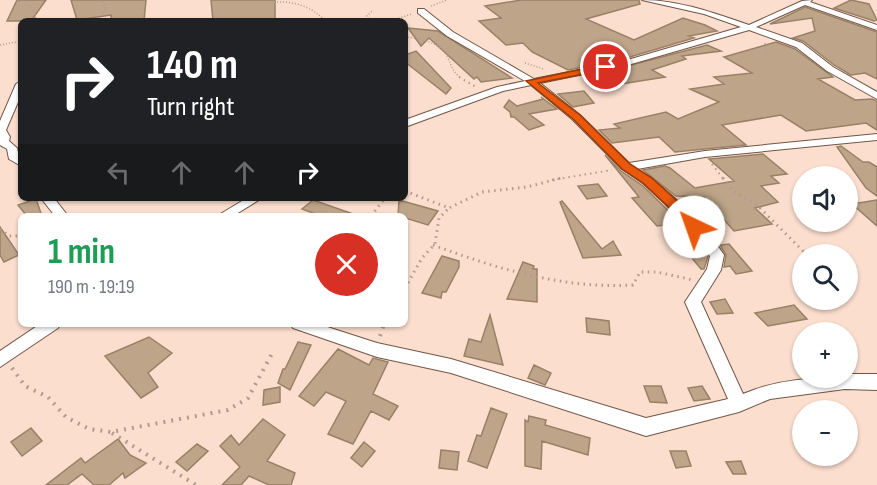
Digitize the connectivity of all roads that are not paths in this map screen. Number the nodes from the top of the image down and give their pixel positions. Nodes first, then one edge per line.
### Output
1 (645, 0) edge
2 (806, 1) edge
3 (421, 11) road end
4 (750, 27) junction
5 (877, 28) edge
6 (531, 81) junction
7 (18, 91) edge
8 (877, 96) edge
9 (408, 123) edge
10 (877, 137) edge
11 (18, 161) edge
12 (626, 167) junction
13 (49, 201) edge
14 (250, 201) edge
15 (59, 213) edge
16 (228, 213) edge
17 (48, 327) edge
18 (308, 327) edge
19 (2, 359) edge
20 (877, 382) edge
21 (739, 404) junction

1 - 4 street
2 - 4 street
2 - 5 street
3 - 6 street
4 - 6 street
4 - 8 street
6 - 9 street
6 - 12 street
7 - 11 street
10 - 12 street
12 - 21 street
13 - 15 street
14 - 16 street
17 - 19 street
18 - 21 street
20 - 21 street

